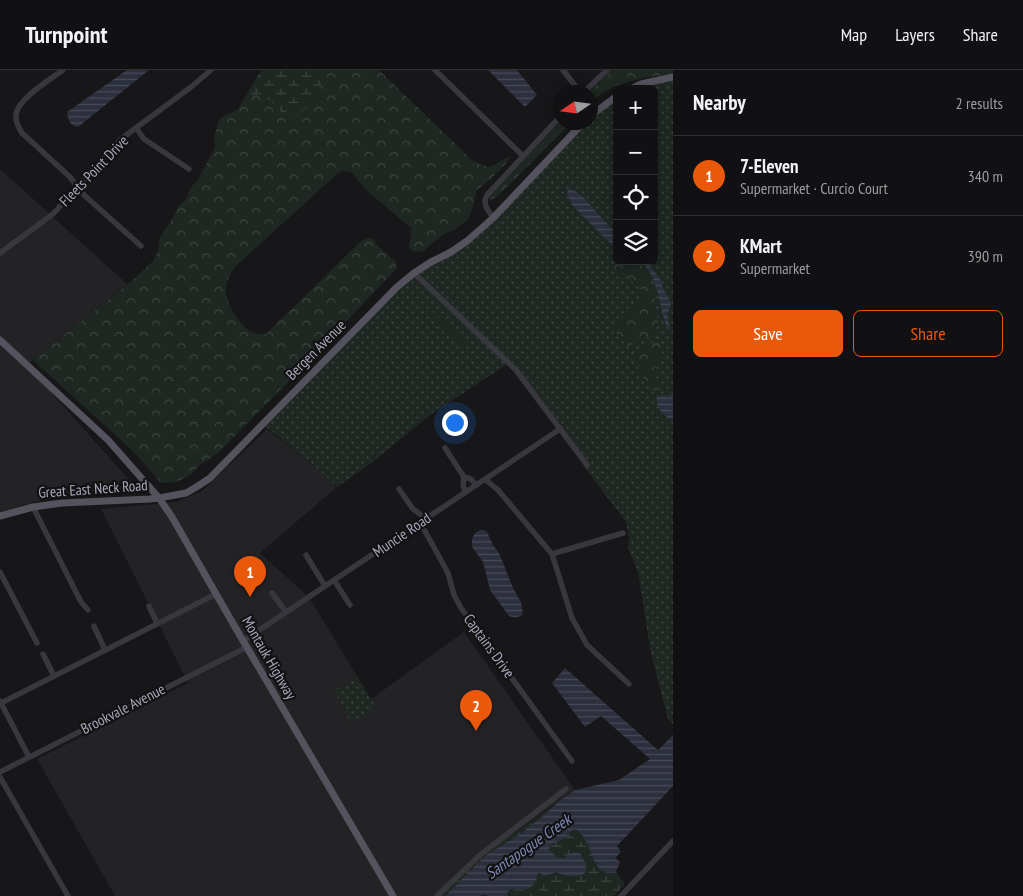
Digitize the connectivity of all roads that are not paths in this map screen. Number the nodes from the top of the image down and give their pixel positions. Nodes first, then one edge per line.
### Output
1 (64, 70) edge
2 (211, 70) edge
3 (435, 70) edge
4 (562, 70) edge
5 (607, 70) edge
6 (673, 77) edge
7 (574, 85) edge
8 (591, 85) edge
9 (640, 85) edge
10 (613, 99) edge
11 (598, 110) edge
12 (553, 124) edge
13 (136, 128) junction
14 (576, 130) edge
15 (523, 156) junction
16 (188, 169) dead end
17 (77, 187) junction
18 (493, 218) junction
19 (141, 246) dead end
20 (0, 253) edge
21 (414, 273) junction
22 (0, 340) edge
23 (560, 429) junction
24 (445, 448) dead end
25 (588, 465) dead end
26 (464, 477) junction
27 (485, 479) junction
28 (476, 485) junction
29 (399, 489) dead end
30 (466, 492) junction
31 (159, 498) junction
32 (33, 507) junction
33 (0, 516) edge
34 (422, 521) junction
35 (623, 533) dead end
36 (552, 554) junction
37 (306, 555) dead end
38 (0, 572) edge
39 (334, 580) junction
40 (325, 586) junction
41 (272, 593) dead end
42 (216, 594) junction
43 (350, 605) dead end
44 (149, 606) dead end
45 (88, 610) dead end
46 (286, 612) junction
47 (157, 624) junction
48 (94, 626) dead end
49 (37, 643) dead end
50 (245, 644) junction
51 (105, 650) junction
52 (43, 654) dead end
53 (54, 676) junction
54 (629, 684) dead end
55 (0, 702) edge
56 (29, 757) junction
57 (572, 761) dead end
58 (0, 772) edge
59 (0, 777) edge
60 (566, 789) dead end
61 (673, 841) edge
62 (68, 896) edge
63 (393, 896) edge
64 (436, 896) edge
65 (621, 896) edge

1 - 17 street
2 - 13 street, Fleets Point Drive
3 - 15 street
4 - 7 street
5 - 8 street
6 - 9 main road
10 - 11 main road
12 - 15 street
13 - 16 street
13 - 17 street, Fleets Point Drive
14 - 18 main road, Bergen Avenue
15 - 18 street
17 - 19 street
17 - 20 street, Fleets Point Drive
18 - 21 main road, Bergen Avenue
21 - 23 street
21 - 31 main road, Bergen Avenue
22 - 31 main road, Montauk Highway
23 - 25 street
23 - 27 street, Muncie Road
24 - 26 street
26 - 28 street
26 - 30 street
27 - 28 street, Muncie Road
27 - 36 street
28 - 30 street, Muncie Road
29 - 34 street, Captains Drive
30 - 34 street, Muncie Road
31 - 32 main road, Great East Neck Road
31 - 42 main road, Montauk Highway
32 - 33 main road, Great East Neck Road
32 - 45 street
34 - 39 street, Muncie Road
34 - 57 street, Captains Drive
35 - 36 street
36 - 54 street
37 - 40 street
38 - 49 street
39 - 40 street, Muncie Road
39 - 43 street
40 - 46 street, Muncie Road
41 - 46 street
42 - 47 street
42 - 50 main road, Montauk Highway
44 - 47 street
46 - 50 street, Muncie Road
47 - 51 street
48 - 51 street
50 - 56 street, Brookvale Avenue
50 - 63 main road, Montauk Highway
51 - 53 street
52 - 53 street
53 - 55 street
55 - 56 street
56 - 58 street, Brookvale Avenue
59 - 62 street
60 - 64 street
61 - 65 street

